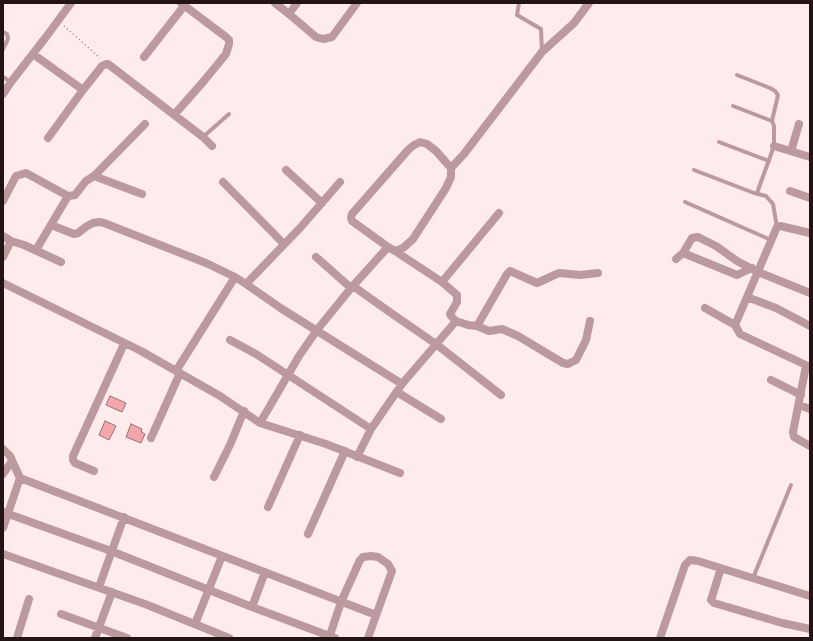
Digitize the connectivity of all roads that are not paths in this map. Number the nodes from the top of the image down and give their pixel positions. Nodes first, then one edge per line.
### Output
1 (71, 3) edge
2 (275, 3) edge
3 (297, 3) edge
4 (357, 3) edge
5 (519, 3) edge
6 (589, 3) edge
7 (183, 4) edge
8 (289, 14) junction
9 (3, 32) edge
10 (3, 49) edge
11 (542, 52) junction
12 (33, 54) junction
13 (144, 56) dead end
14 (737, 75) dead end
15 (3, 77) edge
16 (11, 82) junction
17 (83, 90) junction
18 (3, 94) edge
19 (733, 106) dead end
20 (229, 114) dead end
21 (174, 115) junction
22 (772, 121) junction
23 (145, 124) dead end
24 (799, 124) dead end
25 (203, 137) junction
26 (48, 138) dead end
27 (719, 142) dead end
28 (212, 146) dead end
29 (774, 146) junction
30 (791, 152) junction
31 (810, 157) edge
32 (769, 161) junction
33 (451, 168) junction
34 (286, 170) dead end
35 (694, 170) dead end
36 (94, 176) junction
37 (223, 182) dead end
38 (340, 182) dead end
39 (790, 191) dead end
40 (758, 193) junction
41 (142, 194) dead end
42 (68, 196) junction
43 (810, 198) edge
44 (3, 201) edge
45 (685, 202) dead end
46 (322, 203) junction
47 (499, 212) dead end
48 (51, 225) junction
49 (777, 227) junction
50 (810, 233) edge
51 (3, 236) edge
52 (771, 240) junction
53 (11, 241) junction
54 (284, 244) junction
55 (392, 249) junction
56 (36, 250) junction
57 (683, 253) junction
58 (3, 257) edge
59 (316, 257) dead end
60 (676, 259) dead end
61 (61, 262) dead end
62 (755, 270) junction
63 (598, 273) dead end
64 (235, 277) junction
65 (442, 282) junction
66 (3, 283) edge
67 (246, 284) junction
68 (352, 287) junction
69 (810, 293) edge
70 (747, 297) junction
71 (705, 308) dead end
72 (456, 321) junction
73 (590, 321) dead end
74 (735, 325) junction
75 (477, 326) junction
76 (810, 326) edge
77 (317, 330) junction
78 (230, 340) dead end
79 (124, 344) junction
80 (436, 344) junction
81 (808, 367) edge
82 (178, 372) junction
83 (288, 375) junction
84 (772, 380) dead end
85 (402, 384) junction
86 (397, 392) junction
87 (501, 395) dead end
88 (801, 395) junction
89 (799, 405) junction
90 (810, 409) edge
91 (244, 411) junction
92 (441, 419) dead end
93 (260, 423) junction
94 (371, 429) junction
95 (300, 435) junction
96 (151, 438) dead end
97 (810, 446) edge
98 (3, 449) edge
99 (345, 451) junction
100 (357, 457) junction
101 (12, 461) junction
102 (94, 471) dead end
103 (400, 473) dead end
104 (3, 474) edge
105 (214, 477) dead end
106 (20, 478) junction
107 (791, 485) dead end
108 (268, 507) dead end
109 (6, 513) edge
110 (124, 517) junction
111 (3, 528) edge
112 (308, 534) dead end
113 (111, 551) junction
114 (3, 554) edge
115 (222, 556) junction
116 (721, 568) junction
117 (265, 572) junction
118 (753, 579) junction
119 (99, 588) junction
120 (208, 590) junction
121 (112, 592) junction
122 (810, 596) edge
123 (29, 599) dead end
124 (341, 602) junction
125 (252, 607) junction
126 (61, 614) dead end
127 (376, 615) junction
128 (195, 624) junction
129 (99, 627) junction
130 (810, 629) edge
131 (331, 637) edge
132 (17, 638) edge
133 (95, 638) edge
134 (127, 638) edge
135 (229, 638) edge
136 (368, 638) edge
137 (660, 638) edge

1 - 12 street
2 - 8 street
3 - 8 street
4 - 8 street
5 - 11 lane
6 - 11 street
7 - 13 street
7 - 21 street
9 - 10 lane
11 - 33 street
12 - 16 street
12 - 17 street
14 - 22 lane
15 - 16 lane
16 - 18 street
17 - 21 street
17 - 26 street
19 - 22 lane
20 - 25 lane
21 - 25 street
22 - 29 lane
23 - 36 street
24 - 30 street
25 - 28 street
27 - 32 lane
29 - 30 street
29 - 32 lane
30 - 31 street
32 - 40 lane
33 - 55 street
33 - 55 street
34 - 46 street
35 - 40 lane
36 - 41 street
36 - 42 street
37 - 54 street
38 - 46 street
39 - 43 street
40 - 49 lane
42 - 44 street
42 - 48 street
45 - 52 lane
46 - 54 street
47 - 65 street
48 - 56 street
48 - 64 street
49 - 50 street
49 - 52 street
51 - 53 street
52 - 62 street
53 - 56 street
53 - 58 street
54 - 67 street
55 - 65 street
55 - 68 street
56 - 61 street
57 - 60 street
57 - 62 street
57 - 62 street
59 - 68 street
62 - 69 street
62 - 70 street
63 - 75 street
64 - 67 street
64 - 82 street
65 - 72 street
66 - 79 street
67 - 77 street
68 - 77 street
68 - 80 street
70 - 74 street
70 - 76 street
71 - 74 street
72 - 75 street
72 - 80 street
73 - 75 street
74 - 81 street
77 - 83 street
77 - 85 street
78 - 83 street
79 - 82 street
79 - 102 street
80 - 85 street
80 - 87 street
81 - 88 street
82 - 91 street
82 - 96 street
83 - 93 street
83 - 94 street
84 - 88 street
85 - 86 street
86 - 92 street
86 - 94 street
88 - 89 street
89 - 90 street
89 - 97 street
91 - 93 street
91 - 105 street
93 - 95 street
94 - 100 street
95 - 99 street
95 - 108 street
98 - 101 street
99 - 100 street
99 - 112 street
100 - 103 street
101 - 104 street
101 - 106 street
106 - 109 street
106 - 110 street
107 - 118 lane
109 - 111 street
109 - 113 street
110 - 113 street
110 - 115 street
113 - 119 street
113 - 120 street
114 - 119 street
115 - 117 street
115 - 120 street
116 - 118 street
116 - 130 street
116 - 137 street
117 - 124 street
117 - 125 street
118 - 122 street
119 - 121 street
120 - 125 street
120 - 128 street
121 - 128 street
121 - 129 street
123 - 132 street
124 - 127 street
124 - 127 street
124 - 131 street
125 - 131 street
126 - 129 street
127 - 136 street
128 - 135 street
129 - 133 street
129 - 134 street

